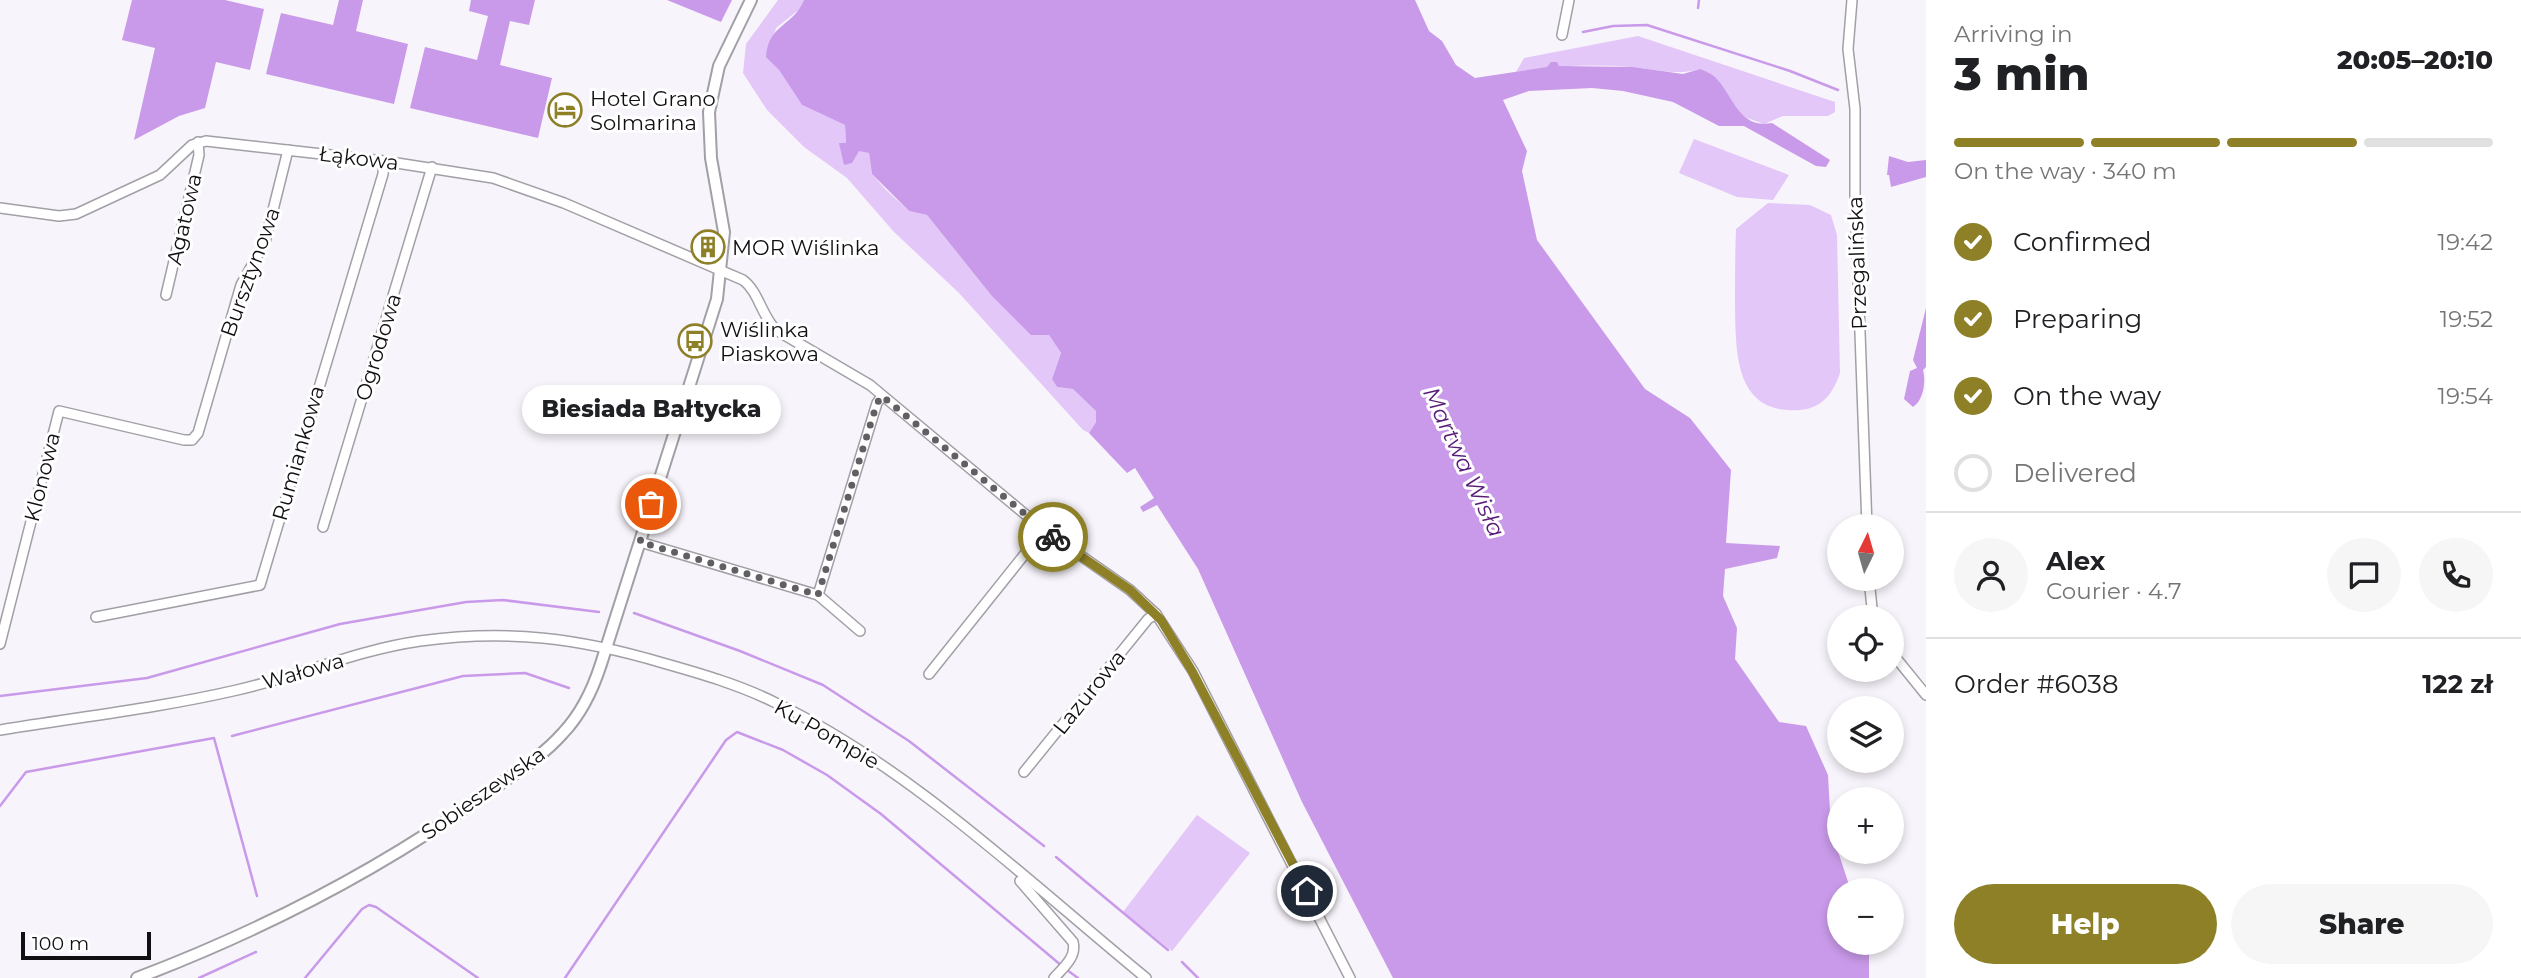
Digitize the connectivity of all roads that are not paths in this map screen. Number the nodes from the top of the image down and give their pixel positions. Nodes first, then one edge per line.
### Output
1 (751, 0) edge
2 (1569, 0) edge
3 (1852, 0) edge
4 (1562, 35) dead end
5 (198, 142) junction
6 (288, 150) junction
7 (384, 160) junction
8 (432, 167) junction
9 (0, 208) edge
10 (722, 271) junction
11 (166, 295) dead end
12 (882, 396) junction
13 (198, 433) joint
14 (1866, 514) edge
15 (323, 527) dead end
16 (1044, 530) junction
17 (640, 542) junction
18 (818, 595) junction
19 (1156, 614) junction
20 (96, 617) dead end
21 (860, 631) dead end
22 (0, 644) edge
23 (607, 646) junction
24 (1904, 668) edge
25 (929, 674) dead end
26 (1926, 695) edge
27 (0, 730) edge
28 (1024, 772) dead end
29 (1019, 874) junction
30 (1056, 976) edge
31 (137, 978) edge
32 (1146, 978) edge
33 (1350, 978) edge

1 - 10 main road, Sobieszewska
2 - 4 street
3 - 14 street, Przegalińska
5 - 6 street, Łąkowa
5 - 9 street
5 - 11 street, Agatowa
6 - 7 street, Łąkowa
6 - 13 street, Bursztynowa
7 - 8 street, Łąkowa
7 - 20 street, Rumiankowa
8 - 10 street, Łąkowa
8 - 15 street, Ogrodowa
10 - 12 street, Łąkowa
10 - 17 main road, Sobieszewska
12 - 16 street, Łąkowa
12 - 18 street
13 - 22 street, Klonowa
16 - 19 street, Łąkowa
16 - 25 street
17 - 18 street
17 - 23 main road, Sobieszewska
18 - 21 street
19 - 28 street, Lazurowa
19 - 33 street, Łąkowa
23 - 27 street, Wałowa
23 - 29 street, Ku Pompie
23 - 31 main road, Sobieszewska
24 - 26 street
29 - 30 street, Ku Pompie
29 - 32 street, Ku Pompie

